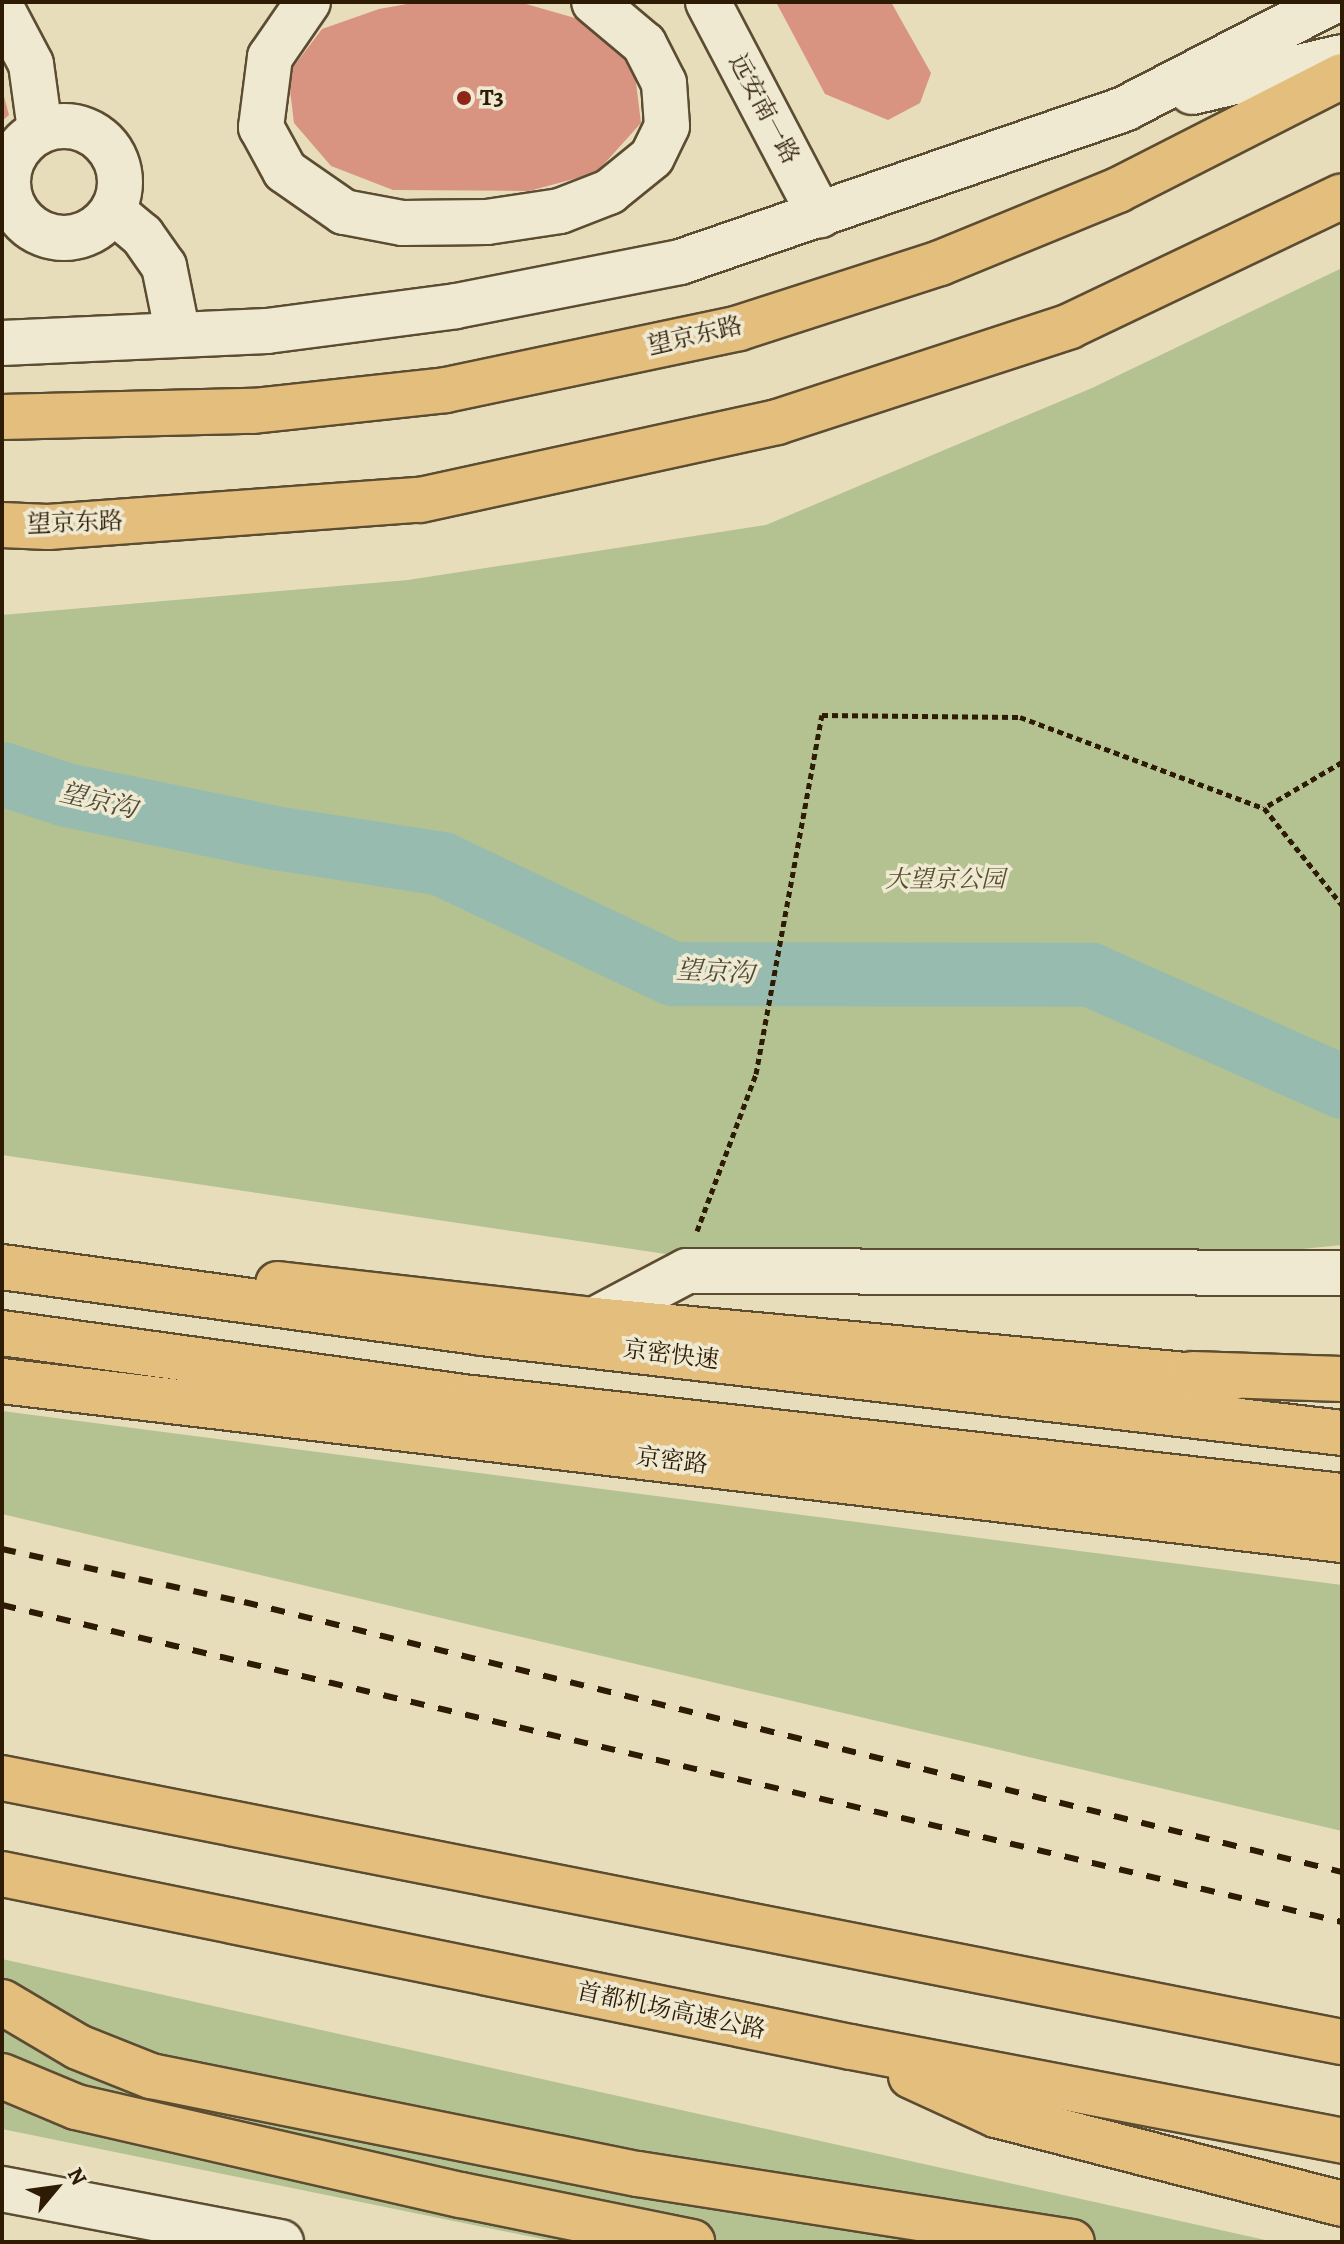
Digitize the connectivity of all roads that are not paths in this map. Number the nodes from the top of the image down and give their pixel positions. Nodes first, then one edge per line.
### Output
1 (308, 2) edge
2 (594, 2) edge
3 (708, 2) edge
4 (1331, 2) edge
5 (2, 9) edge
6 (1342, 57) edge
7 (1342, 76) edge
8 (1126, 108) junction
9 (40, 130) junction
10 (5, 195) edge
11 (1342, 196) edge
12 (113, 211) junction
13 (820, 215) junction
14 (178, 335) junction
15 (2, 343) edge
16 (2, 417) edge
17 (2, 525) edge
18 (2, 1253) edge
19 (2, 1267) edge
20 (1342, 1273) edge
21 (594, 1320) junction
22 (2, 1333) edge
23 (1192, 1374) junction
24 (1342, 1379) edge
25 (2, 1381) edge
26 (1342, 1394) edge
27 (1342, 1433) edge
28 (1342, 1496) edge
29 (1342, 1540) edge
30 (2, 1778) edge
31 (2, 1874) edge
32 (2, 2002) edge
33 (1342, 2042) edge
34 (851, 2047) junction
35 (2, 2076) edge
36 (1342, 2141) edge
37 (2, 2189) edge
38 (1342, 2204) edge
39 (281, 2242) edge
40 (692, 2242) edge
41 (1072, 2242) edge

1 - 2 street
3 - 13 street, 远安南一路
4 - 8 street
5 - 9 street
6 - 8 street
7 - 16 main road, 望京东路
8 - 13 street
9 - 10 street
9 - 12 street
10 - 12 street
11 - 17 main road, 望京东路
12 - 14 street
13 - 14 street
14 - 15 street
18 - 21 main road
19 - 27 main road, 京密快速
20 - 21 street
21 - 23 main road
22 - 28 main road
23 - 24 main road
23 - 26 main road
25 - 29 main road, 京密路
30 - 33 main road
31 - 34 main road, 首都机场高速公路
32 - 41 main road
34 - 36 main road, 首都机场高速公路
34 - 38 main road
35 - 40 main road
37 - 39 street

